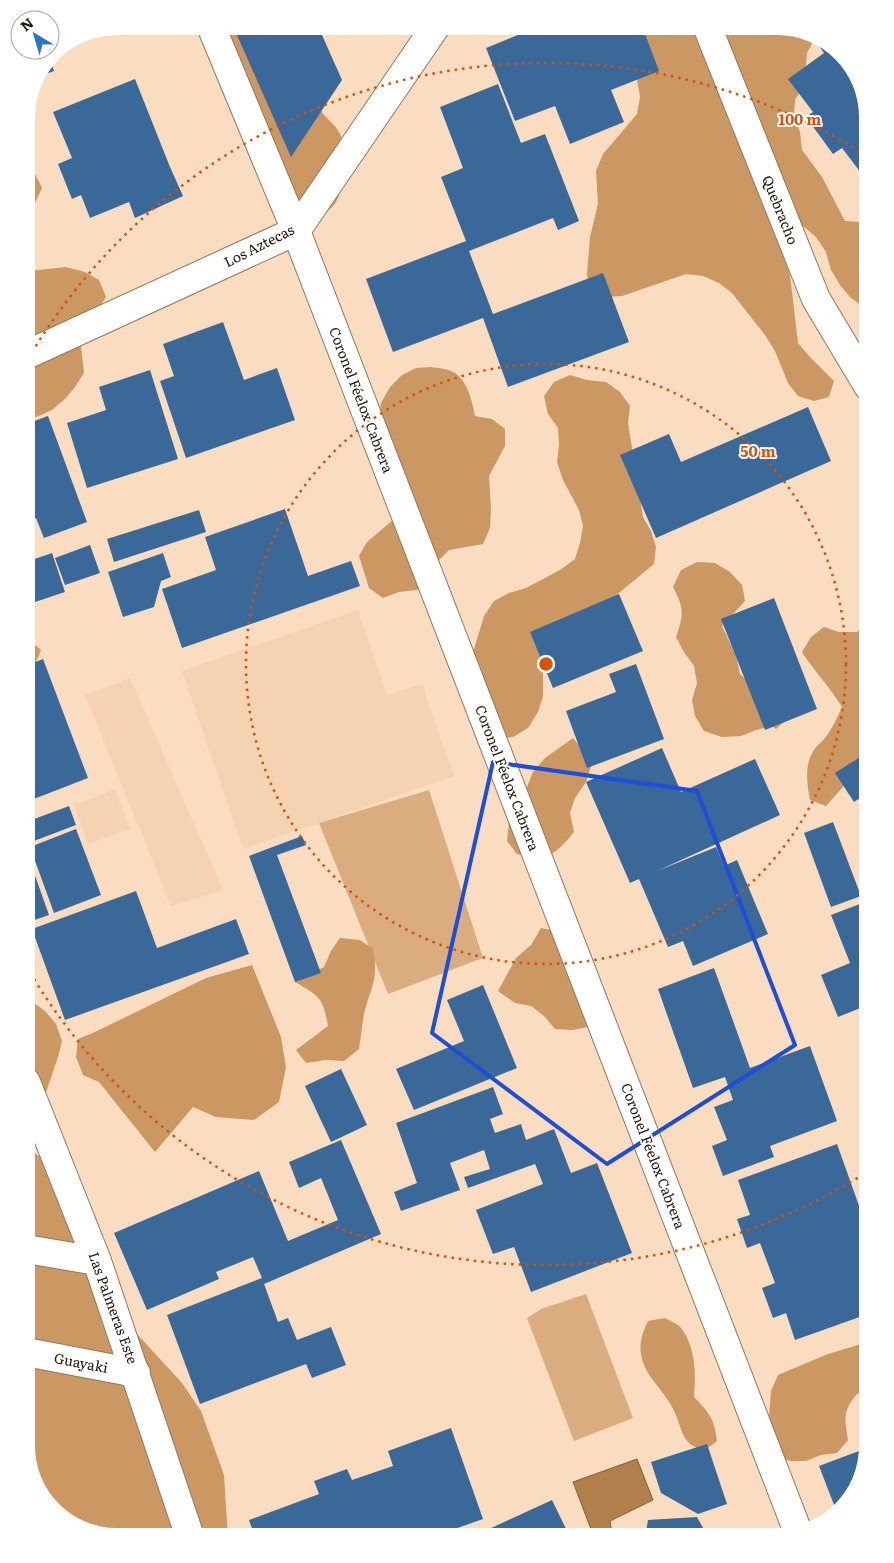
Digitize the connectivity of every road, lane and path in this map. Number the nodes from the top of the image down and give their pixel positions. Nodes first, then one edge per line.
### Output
1 (215, 35) edge
2 (430, 35) edge
3 (711, 35) edge
4 (296, 231) junction
5 (35, 350) edge
6 (859, 371) edge
7 (35, 1105) edge
8 (35, 1251) edge
9 (96, 1261) junction
10 (35, 1354) edge
11 (136, 1373) junction
12 (795, 1525) edge
13 (187, 1528) edge

1 - 4 street, Coronel Féelox Cabrera
2 - 4 street, Los Aztecas
3 - 6 street, Quebracho
4 - 5 street, Los Aztecas
4 - 12 street, Coronel Féelox Cabrera
7 - 9 street, Las Palmeras Este
8 - 9 street
9 - 11 street, Las Palmeras Este
10 - 11 street, Guayaki
11 - 13 street, Las Palmeras Este

